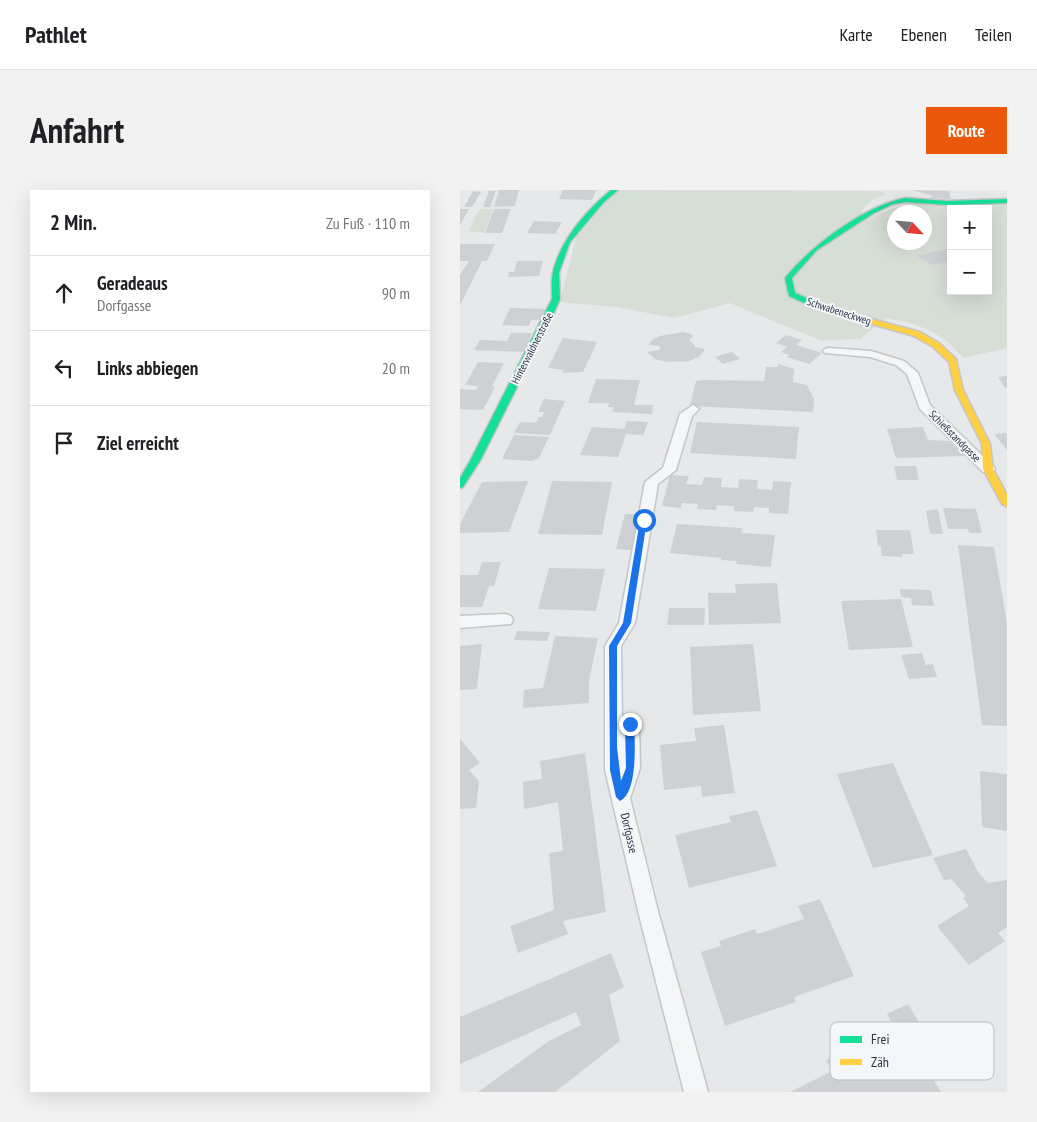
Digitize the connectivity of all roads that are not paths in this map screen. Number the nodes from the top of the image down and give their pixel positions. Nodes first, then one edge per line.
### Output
1 (615, 190) edge
2 (1007, 202) edge
3 (830, 350) dead end
4 (693, 409) dead end
5 (988, 468) junction
6 (460, 485) edge
7 (1007, 504) edge
8 (505, 620) dead end
9 (460, 622) edge
10 (630, 724) dead end
11 (620, 797) junction
12 (696, 1092) edge

1 - 6 street, Hinterwaldnerstraße
2 - 5 street, Schwabeneckweg
3 - 5 lane, Schießstandgasse
4 - 11 lane, Dorfgasse
5 - 7 street, Schwabeneckweg
8 - 9 lane
10 - 11 lane
11 - 12 lane, Dorfgasse

